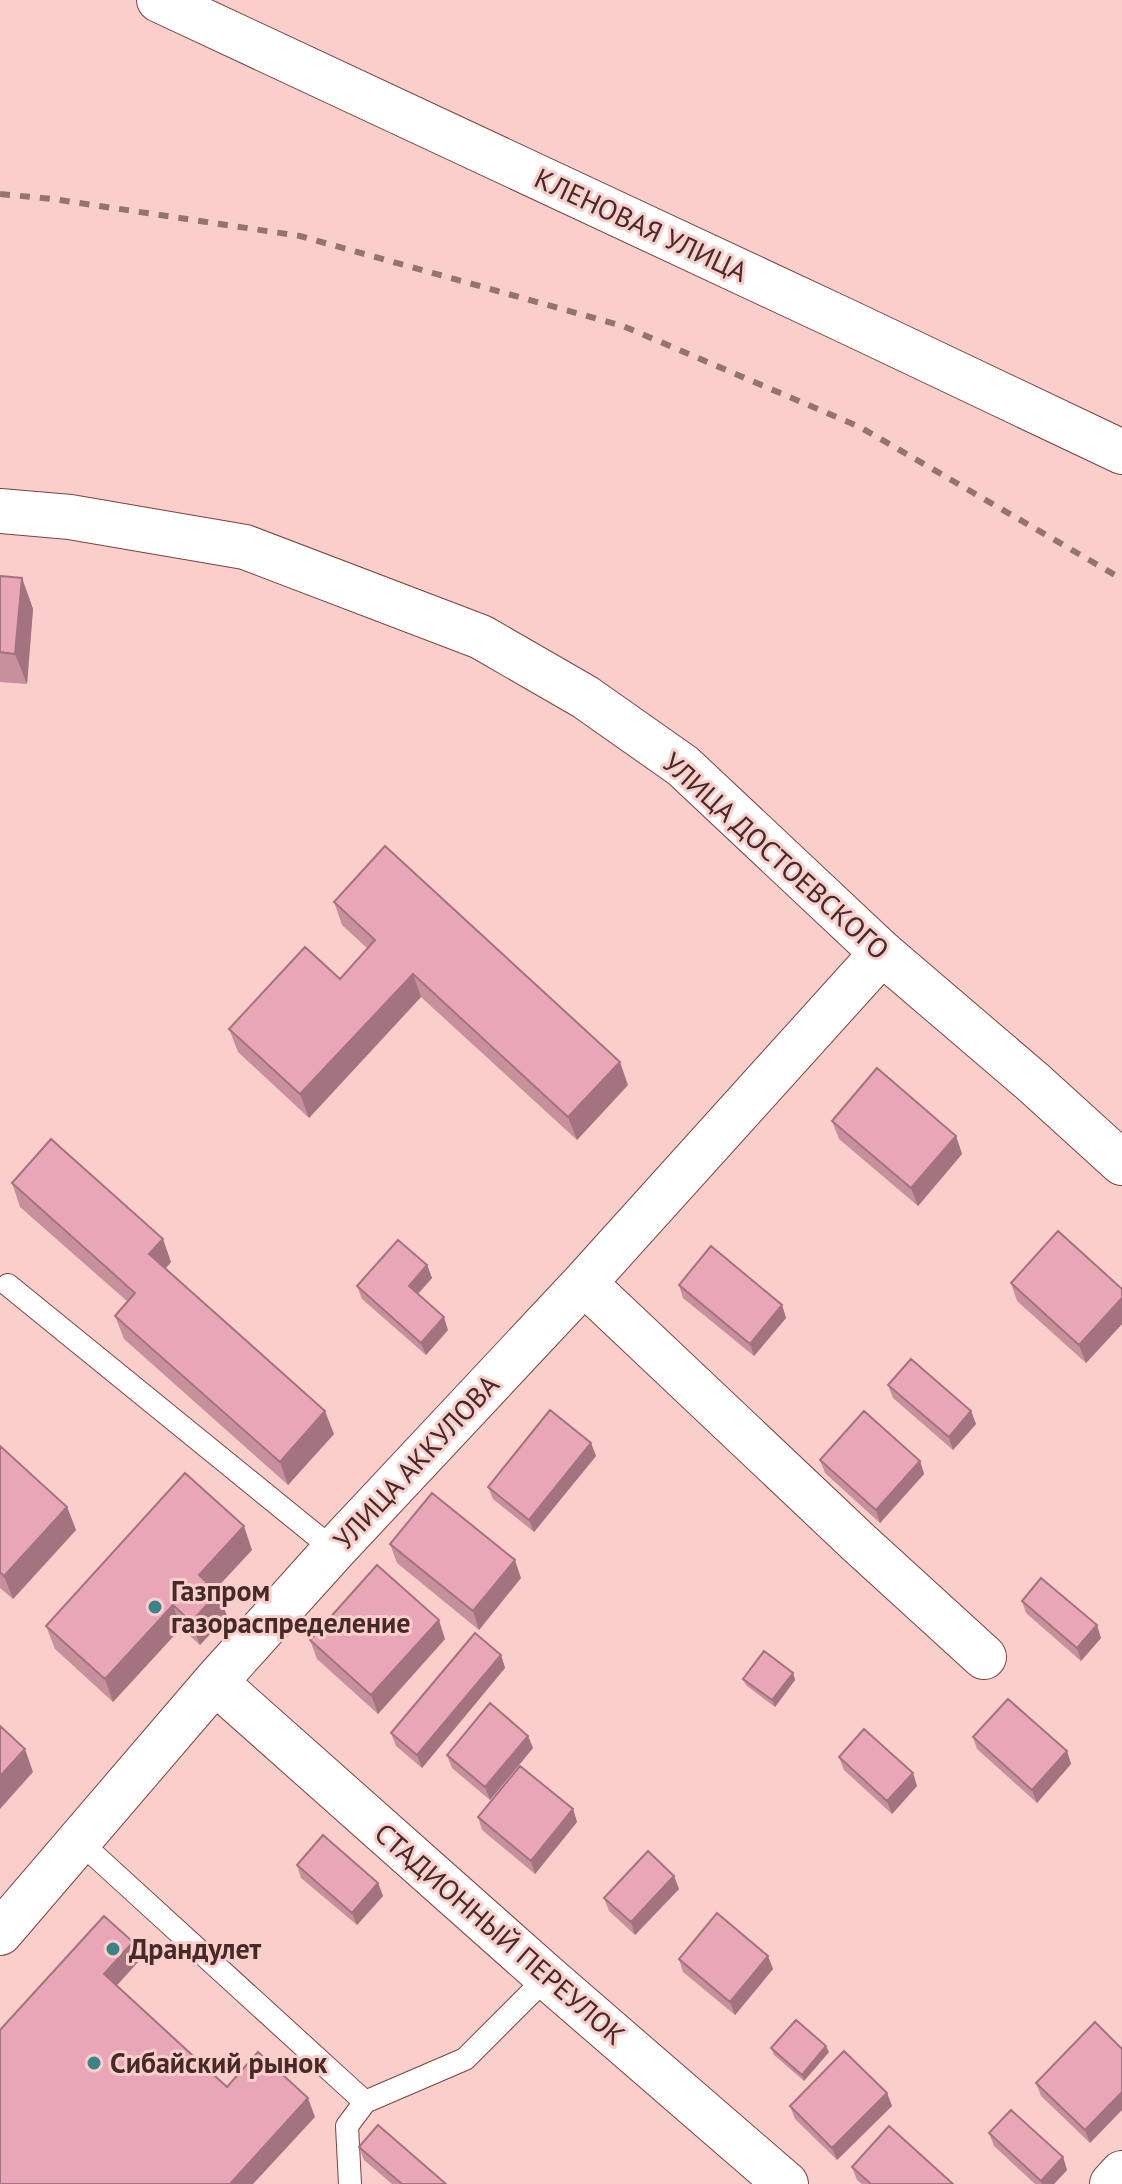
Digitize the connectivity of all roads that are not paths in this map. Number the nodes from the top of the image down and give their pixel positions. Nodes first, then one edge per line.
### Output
1 (159, 0) edge
2 (1122, 452) edge
3 (0, 511) edge
4 (882, 953) junction
5 (1122, 1163) edge
6 (584, 1283) junction
7 (8, 1285) dead end
8 (334, 1550) junction
9 (984, 1657) dead end
10 (215, 1682) junction
11 (79, 1841) junction
12 (0, 1933) edge
13 (547, 1977) junction
14 (365, 2102) junction
15 (1122, 2173) edge
16 (350, 2184) edge
17 (786, 2184) edge
18 (1112, 2184) edge

1 - 2 street, КЛЕНОВАЯ УЛИЦА
3 - 4 street, УЛИЦА ДОСТОЕВСКОГО
4 - 5 street, УЛИЦА ДОСТОЕВСКОГО
4 - 6 street, УЛИЦА АККУЛОВА
6 - 8 street, УЛИЦА АККУЛОВА
6 - 9 street
7 - 8 lane
8 - 10 street, УЛИЦА АККУЛОВА
10 - 11 street, УЛИЦА АККУЛОВА
10 - 13 street, СТАДИОННЫЙ ПЕРЕУЛОК
11 - 12 street, УЛИЦА АККУЛОВА
11 - 14 lane
13 - 14 lane
13 - 17 street, СТАДИОННЫЙ ПЕРЕУЛОК
14 - 16 lane
15 - 18 street

